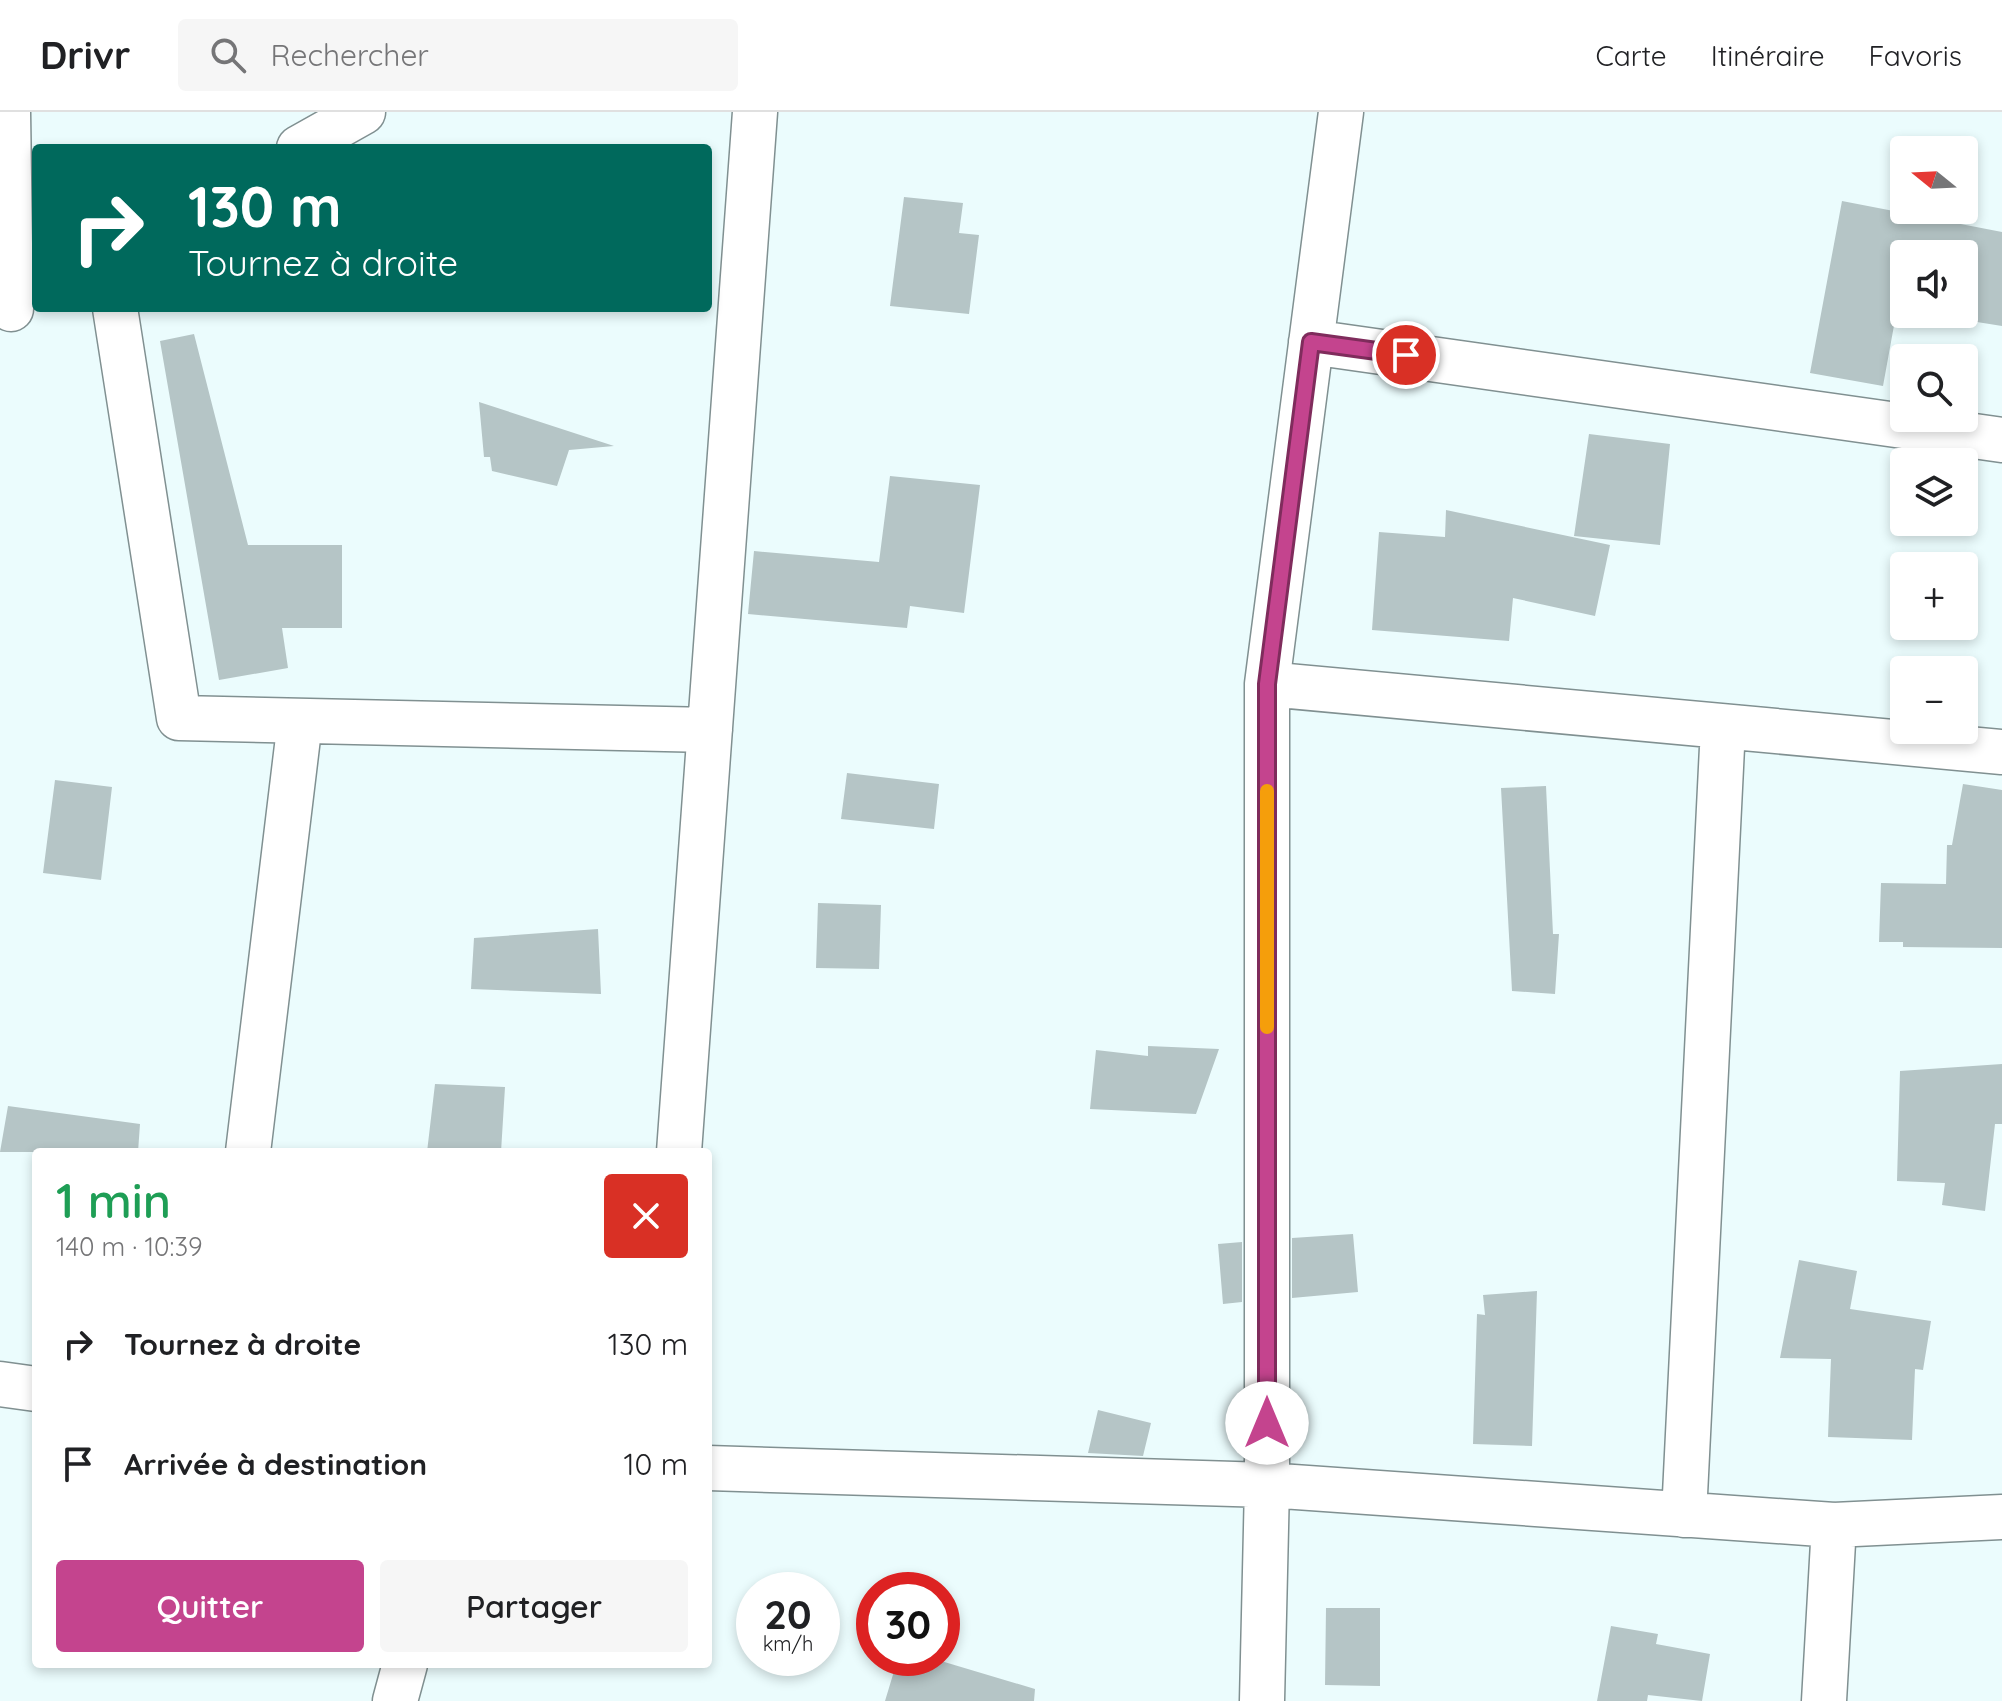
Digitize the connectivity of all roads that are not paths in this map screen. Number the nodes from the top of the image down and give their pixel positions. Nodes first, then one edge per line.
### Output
1 (8, 112) edge
2 (363, 112) edge
3 (755, 112) edge
4 (1341, 112) edge
5 (306, 144) edge
6 (16, 306) edge
7 (116, 312) edge
8 (1311, 342) junction
9 (2002, 440) edge
10 (1267, 684) junction
11 (300, 721) junction
12 (1723, 727) junction
13 (710, 730) junction
14 (2002, 752) edge
15 (248, 1148) edge
16 (679, 1148) edge
17 (712, 1468) edge
18 (1267, 1485) junction
19 (1684, 1515) junction
20 (2002, 1517) edge
21 (1834, 1525) junction
22 (404, 1668) edge
23 (395, 1701) edge
24 (1262, 1701) edge
25 (1824, 1701) edge

1 - 6 street
2 - 5 street
3 - 13 street
4 - 8 street
7 - 11 street
8 - 9 street
8 - 10 street
10 - 12 street
10 - 18 street
11 - 13 street
11 - 15 street
12 - 14 street
12 - 19 street
13 - 16 street
17 - 18 street
18 - 19 street
18 - 24 street
19 - 21 street
20 - 21 street
21 - 25 street
22 - 23 street

